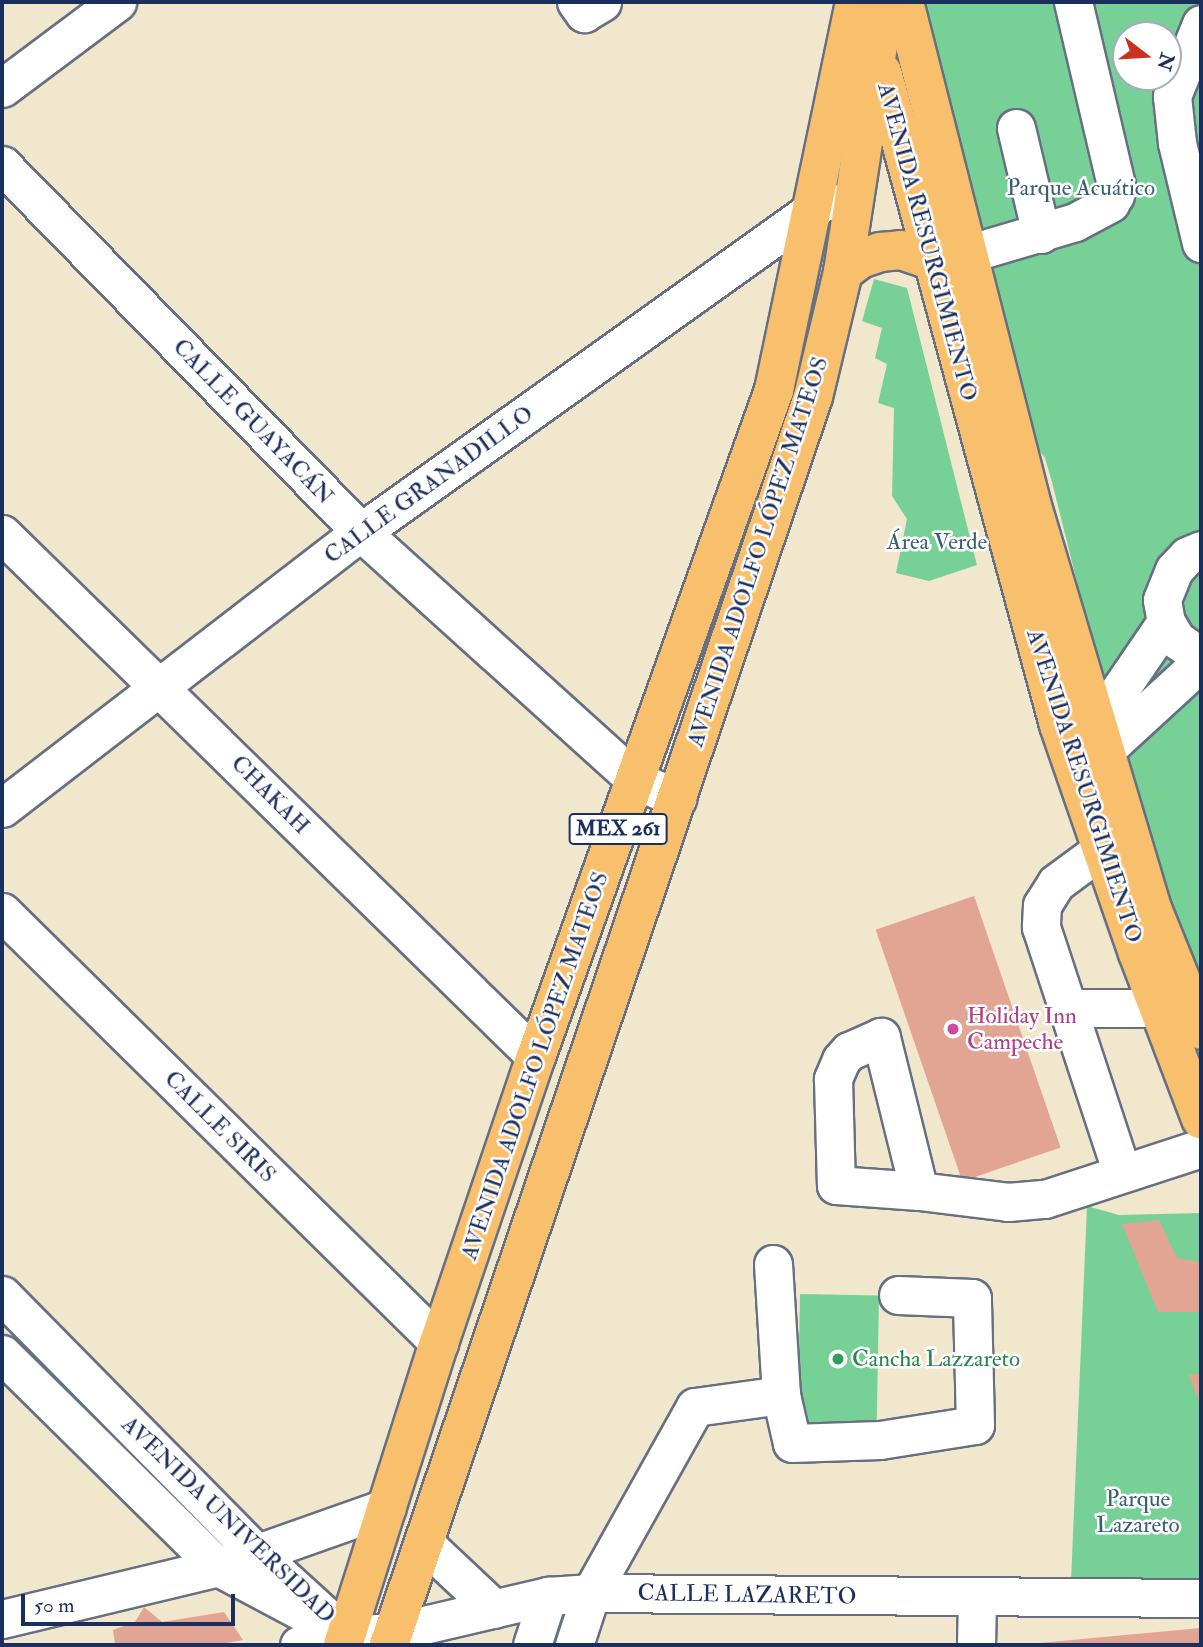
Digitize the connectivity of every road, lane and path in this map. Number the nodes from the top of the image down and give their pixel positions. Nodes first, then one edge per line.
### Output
1 (117, 2) edge
2 (576, 2) edge
3 (602, 2) edge
4 (855, 2) edge
5 (864, 2) edge
6 (885, 2) edge
7 (904, 2) edge
8 (1073, 2) edge
9 (1201, 24) edge
10 (878, 56) junction
11 (1201, 61) edge
12 (2, 88) edge
13 (1016, 128) dead end
14 (1201, 159) edge
15 (2, 165) edge
16 (860, 168) junction
17 (813, 213) junction
18 (1041, 234) junction
19 (1201, 243) edge
20 (967, 254) junction
21 (930, 260) junction
22 (843, 272) junction
23 (361, 532) junction
24 (2, 534) edge
25 (1201, 550) edge
26 (1166, 622) junction
27 (1201, 652) edge
28 (1201, 662) edge
29 (161, 688) junction
30 (1101, 736) junction
31 (635, 780) junction
32 (677, 799) junction
33 (2, 808) edge
34 (1102, 849) junction
35 (2, 912) edge
36 (1069, 1008) junction
37 (1160, 1009) junction
38 (1201, 1030) edge
39 (536, 1057) junction
40 (1201, 1119) edge
41 (1201, 1148) edge
42 (1122, 1173) junction
43 (919, 1191) dead end
44 (773, 1264) dead end
45 (2, 1295) edge
46 (898, 1295) dead end
47 (439, 1343) junction
48 (2, 1354) edge
49 (781, 1395) junction
50 (387, 1507) junction
51 (424, 1543) junction
52 (257, 1554) junction
53 (218, 1567) junction
54 (591, 1593) junction
55 (548, 1596) junction
56 (976, 1597) junction
57 (1201, 1598) edge
58 (494, 1609) junction
59 (2, 1619) edge
60 (392, 1639) edge
61 (345, 1640) edge
62 (299, 1645) edge
63 (532, 1645) edge
64 (574, 1645) edge
65 (976, 1645) edge

1 - 12 street
2 - 3 street
4 - 17 main road, AVENIDA ADOLFO LÓPEZ MATEOS / MEX 261
5 - 10 main road, AVENIDA RESURGIMIENTO
6 - 10 main road, AVENIDA ADOLFO LÓPEZ MATEOS / MEX 261
7 - 20 main road, AVENIDA RESURGIMIENTO
8 - 18 street
9 - 19 street
10 - 16 main road, AVENIDA ADOLFO LÓPEZ MATEOS / MEX 261
10 - 21 main road, AVENIDA RESURGIMIENTO
11 - 14 street
13 - 18 street
15 - 23 street, CALLE GUAYACÁN
16 - 17 street, CALLE GRANADILLO
16 - 22 main road, AVENIDA ADOLFO LÓPEZ MATEOS / MEX 261
17 - 23 street, CALLE GRANADILLO
17 - 31 main road, AVENIDA ADOLFO LÓPEZ MATEOS / MEX 261
18 - 20 street
20 - 30 main road, AVENIDA RESURGIMIENTO
21 - 22 main road
21 - 34 main road, AVENIDA RESURGIMIENTO
22 - 32 main road, AVENIDA ADOLFO LÓPEZ MATEOS / MEX 261
23 - 29 street, CALLE GRANADILLO
23 - 31 street, CALLE GUAYACÁN
24 - 29 street, CHAKAH
25 - 26 street
26 - 27 street
26 - 30 street
28 - 30 street
29 - 33 street, CALLE GRANADILLO
29 - 39 street, CHAKAH
30 - 38 main road, AVENIDA RESURGIMIENTO
31 - 32 street, CALLE GUAYACÁN
31 - 39 main road, AVENIDA ADOLFO LÓPEZ MATEOS / MEX 261
32 - 51 main road, AVENIDA ADOLFO LÓPEZ MATEOS / MEX 261
34 - 36 street
34 - 37 main road, AVENIDA RESURGIMIENTO
35 - 47 street, CALLE SIRIS
36 - 37 street
36 - 42 street
37 - 40 main road, AVENIDA RESURGIMIENTO
39 - 47 main road, AVENIDA ADOLFO LÓPEZ MATEOS / MEX 261
41 - 42 street
42 - 43 street
44 - 49 street
45 - 52 street, AVENIDA UNIVERSIDAD
46 - 49 street
47 - 50 main road, AVENIDA ADOLFO LÓPEZ MATEOS / MEX 261
48 - 53 street, AVENIDA UNIVERSIDAD
49 - 54 street
50 - 52 street
50 - 61 main road, AVENIDA ADOLFO LÓPEZ MATEOS / MEX 261
51 - 58 street
51 - 60 main road, AVENIDA ADOLFO LÓPEZ MATEOS / MEX 261
52 - 53 street
52 - 61 street, AVENIDA UNIVERSIDAD
53 - 59 street
53 - 61 street, AVENIDA UNIVERSIDAD
54 - 55 street, CALLE LAZARETO
54 - 56 street, CALLE LAZARETO
54 - 64 street
55 - 58 street, CALLE LAZARETO
55 - 63 street
56 - 57 street, CALLE LAZARETO
56 - 65 street
58 - 60 street, CALLE LAZARETO
60 - 61 street, CALLE LAZARETO
61 - 62 street, CALLE LAZARETO

